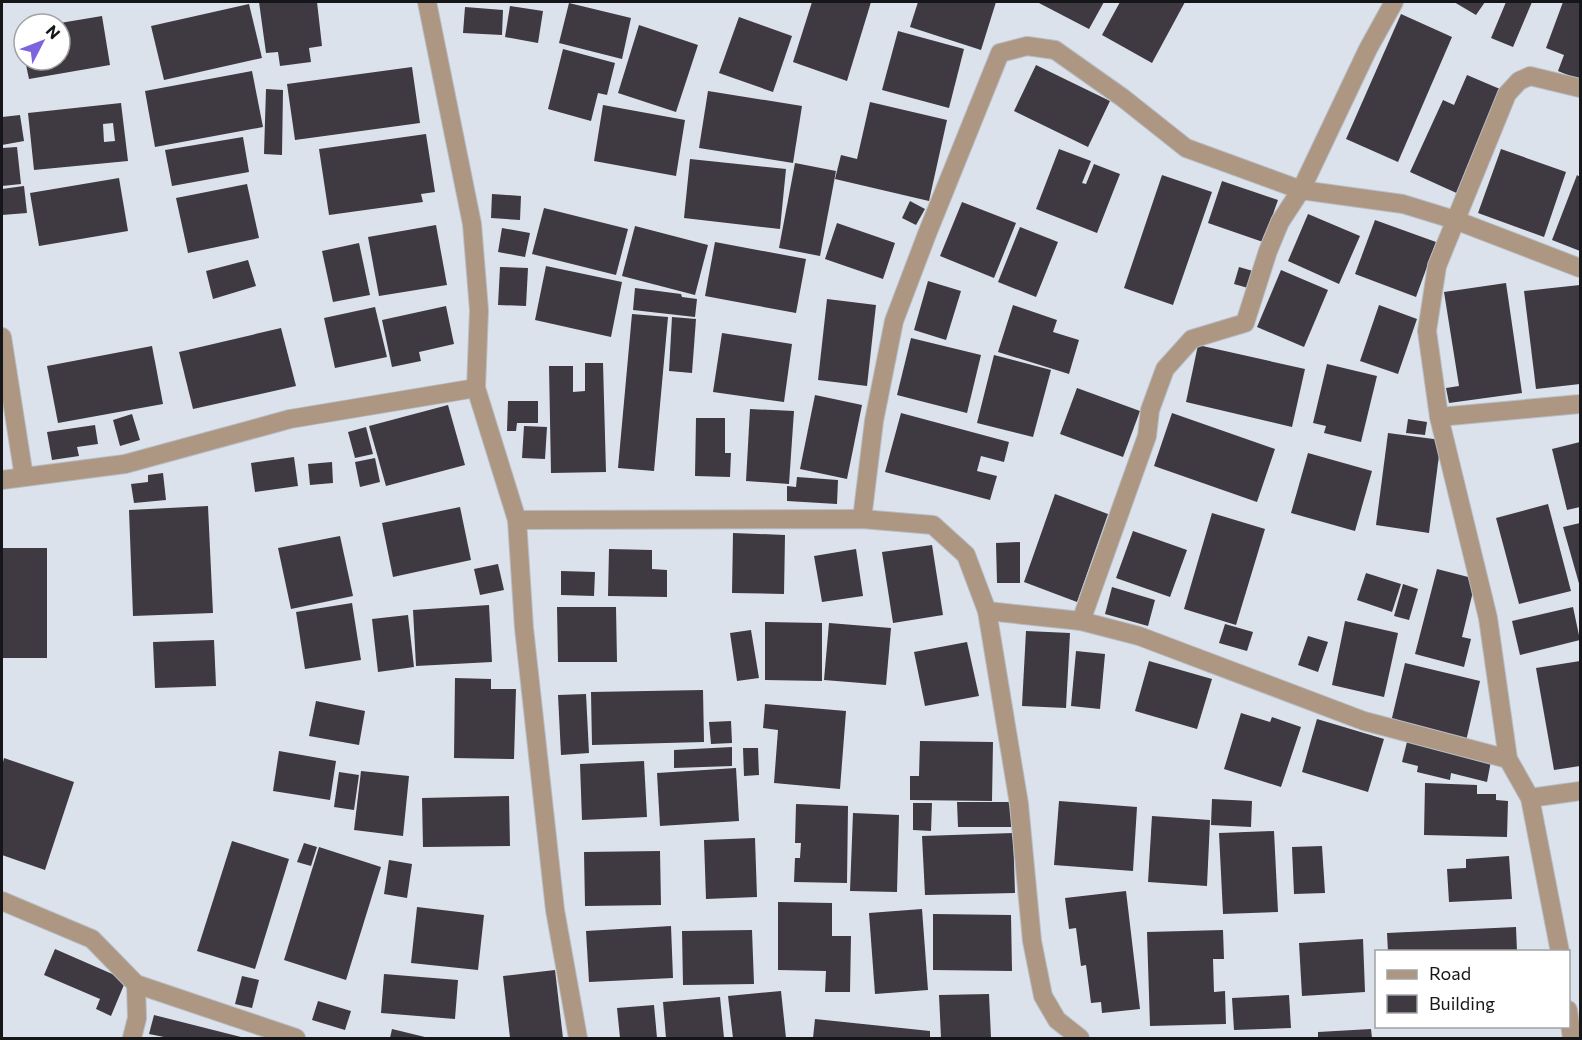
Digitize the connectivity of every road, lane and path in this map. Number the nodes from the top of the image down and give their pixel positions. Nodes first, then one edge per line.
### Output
1 (427, 2) edge
2 (1394, 2) edge
3 (1581, 88) edge
4 (1301, 190) junction
5 (1455, 220) junction
6 (1581, 268) edge
7 (2, 337) edge
8 (476, 388) junction
9 (1581, 404) edge
10 (1439, 417) junction
11 (24, 477) junction
12 (2, 480) edge
13 (862, 519) junction
14 (517, 520) junction
15 (987, 611) junction
16 (1082, 621) junction
17 (1508, 759) junction
18 (1581, 791) edge
19 (1530, 798) junction
20 (2, 901) edge
21 (1560, 950) edge
22 (136, 984) junction
23 (1570, 1019) edge
24 (132, 1038) edge
25 (296, 1038) edge
26 (578, 1038) edge
27 (1080, 1038) edge
28 (1572, 1038) edge

1 - 8 street
2 - 4 street
3 - 5 street
4 - 5 street
4 - 13 street
4 - 16 street
5 - 6 street
5 - 10 street
7 - 11 street
8 - 11 street
8 - 14 street
9 - 10 street
10 - 17 street
11 - 12 street
13 - 14 street
13 - 15 street
14 - 26 street
15 - 16 street
15 - 27 street
16 - 17 street
17 - 19 street
18 - 19 street
19 - 21 street
20 - 22 street
22 - 24 street
22 - 25 street
23 - 28 street

